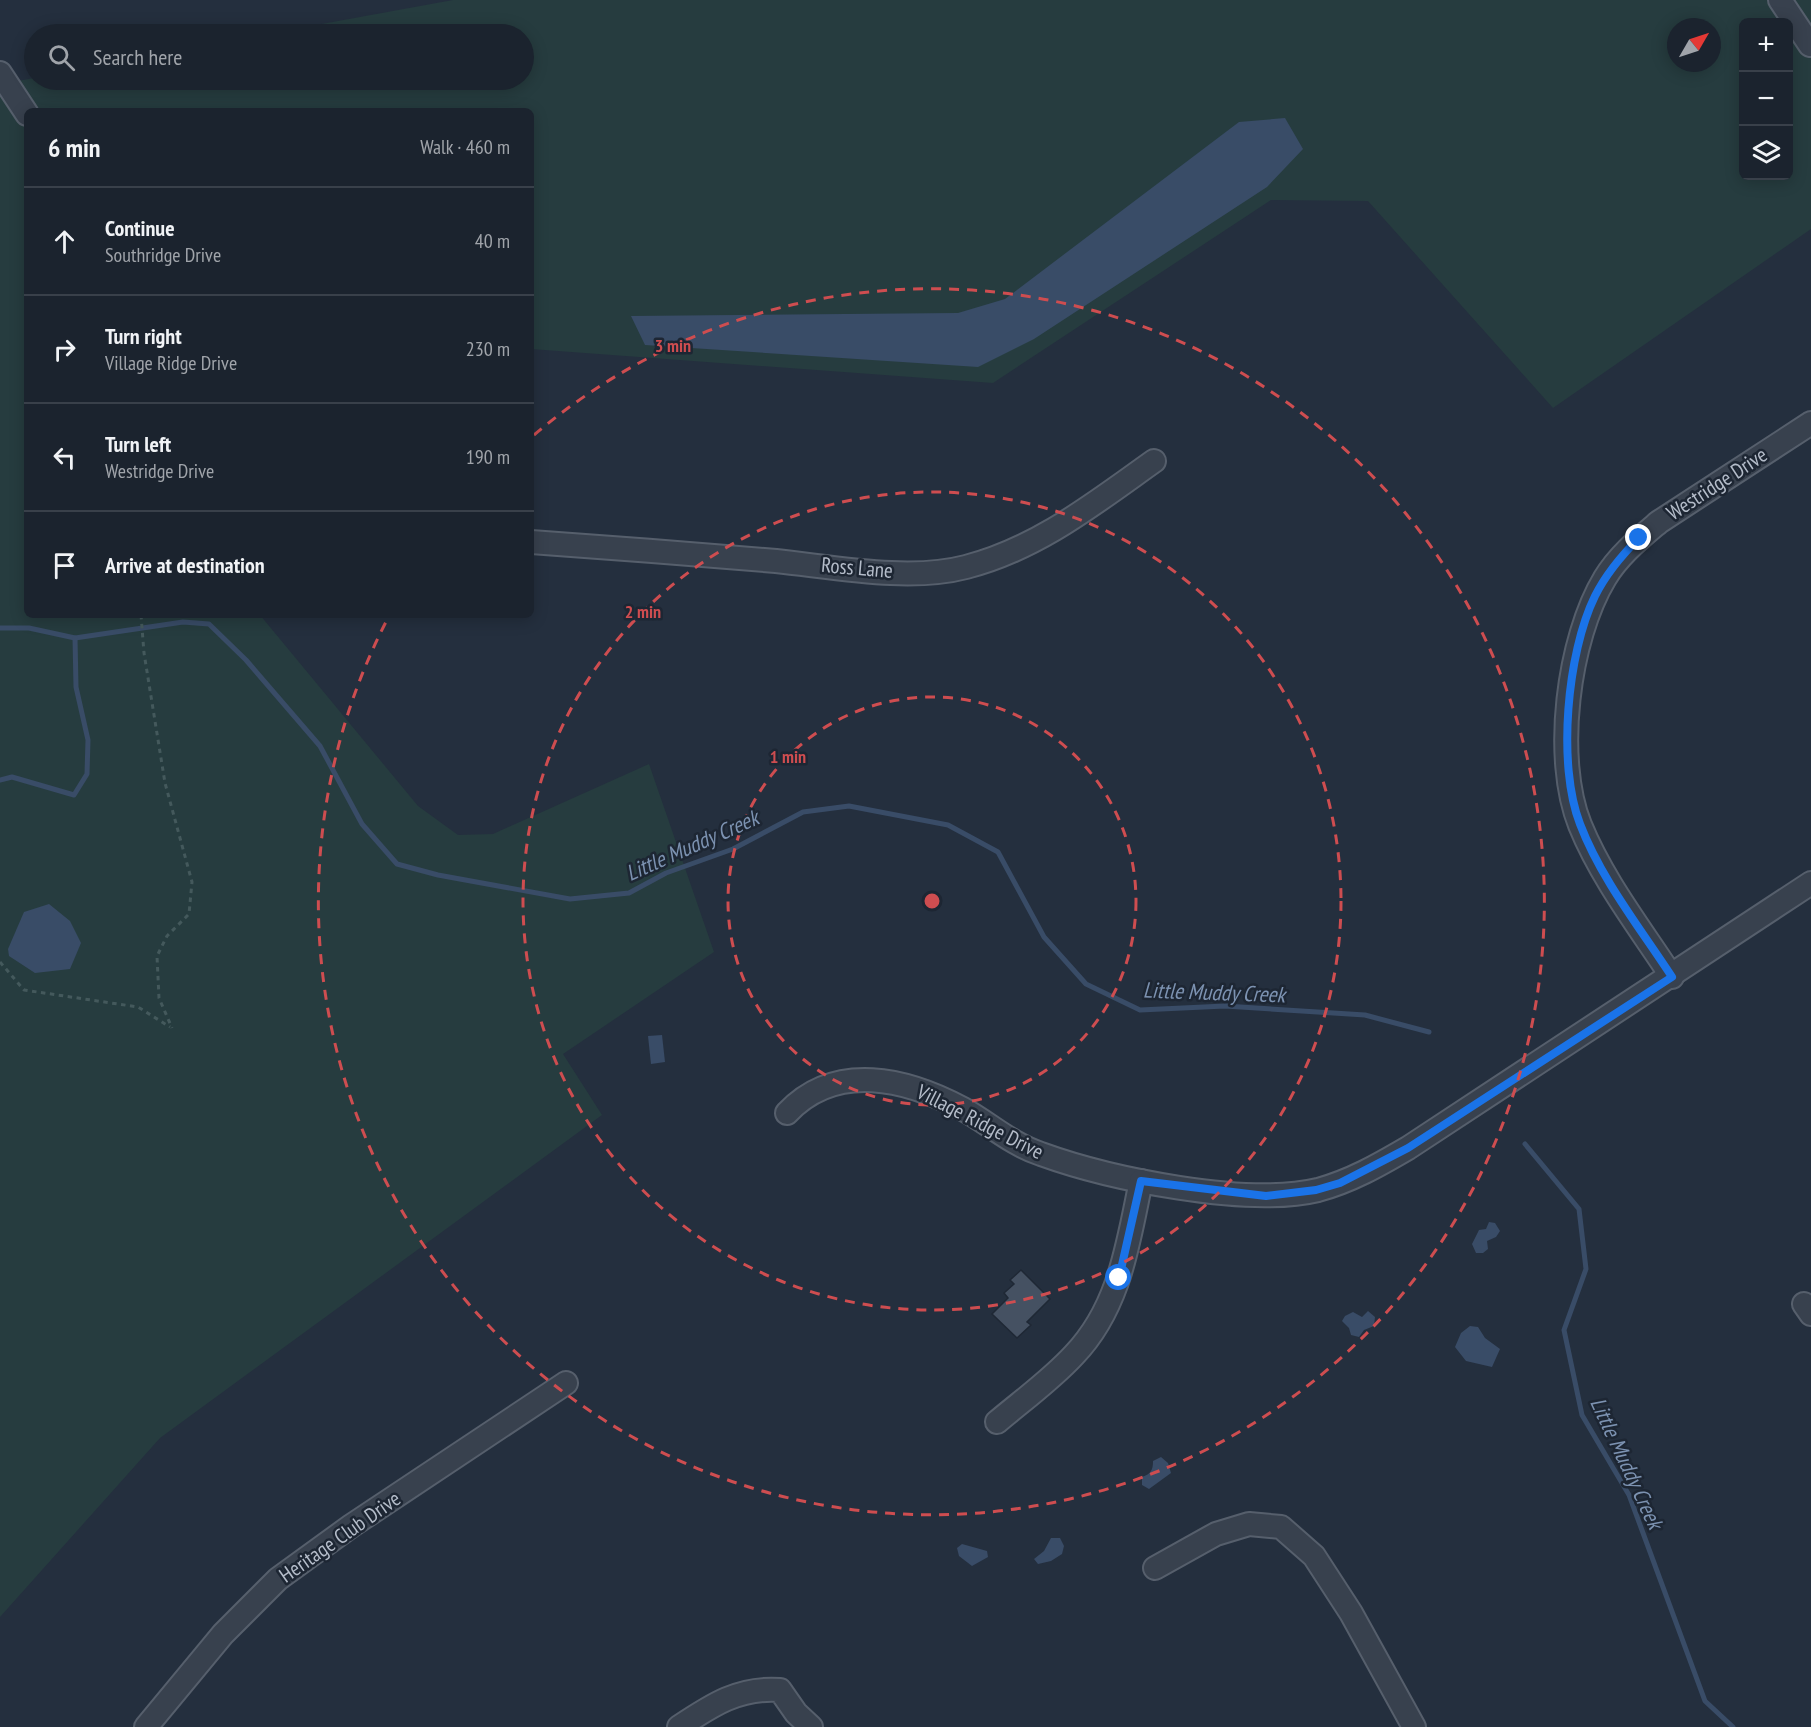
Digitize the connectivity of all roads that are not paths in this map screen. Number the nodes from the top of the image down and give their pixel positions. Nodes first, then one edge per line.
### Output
1 (1780, 0) edge
2 (1810, 45) edge
3 (0, 73) edge
4 (24, 109) edge
5 (1811, 423) edge
6 (1154, 461) dead end
7 (534, 542) edge
8 (1811, 884) edge
9 (1672, 977) junction
10 (787, 1113) dead end
11 (1141, 1181) junction
12 (566, 1383) dead end
13 (998, 1422) dead end
14 (1155, 1568) dead end
15 (146, 1727) edge
16 (679, 1727) edge
17 (811, 1727) edge
18 (1414, 1727) edge

1 - 2 street
3 - 4 street
5 - 9 street, Westridge Drive
6 - 7 street, Ross Lane
8 - 9 street, Village Ridge Drive
9 - 11 street, Village Ridge Drive
10 - 11 street, Village Ridge Drive
11 - 13 street
12 - 15 street, Heritage Club Drive
14 - 18 street
16 - 17 street

